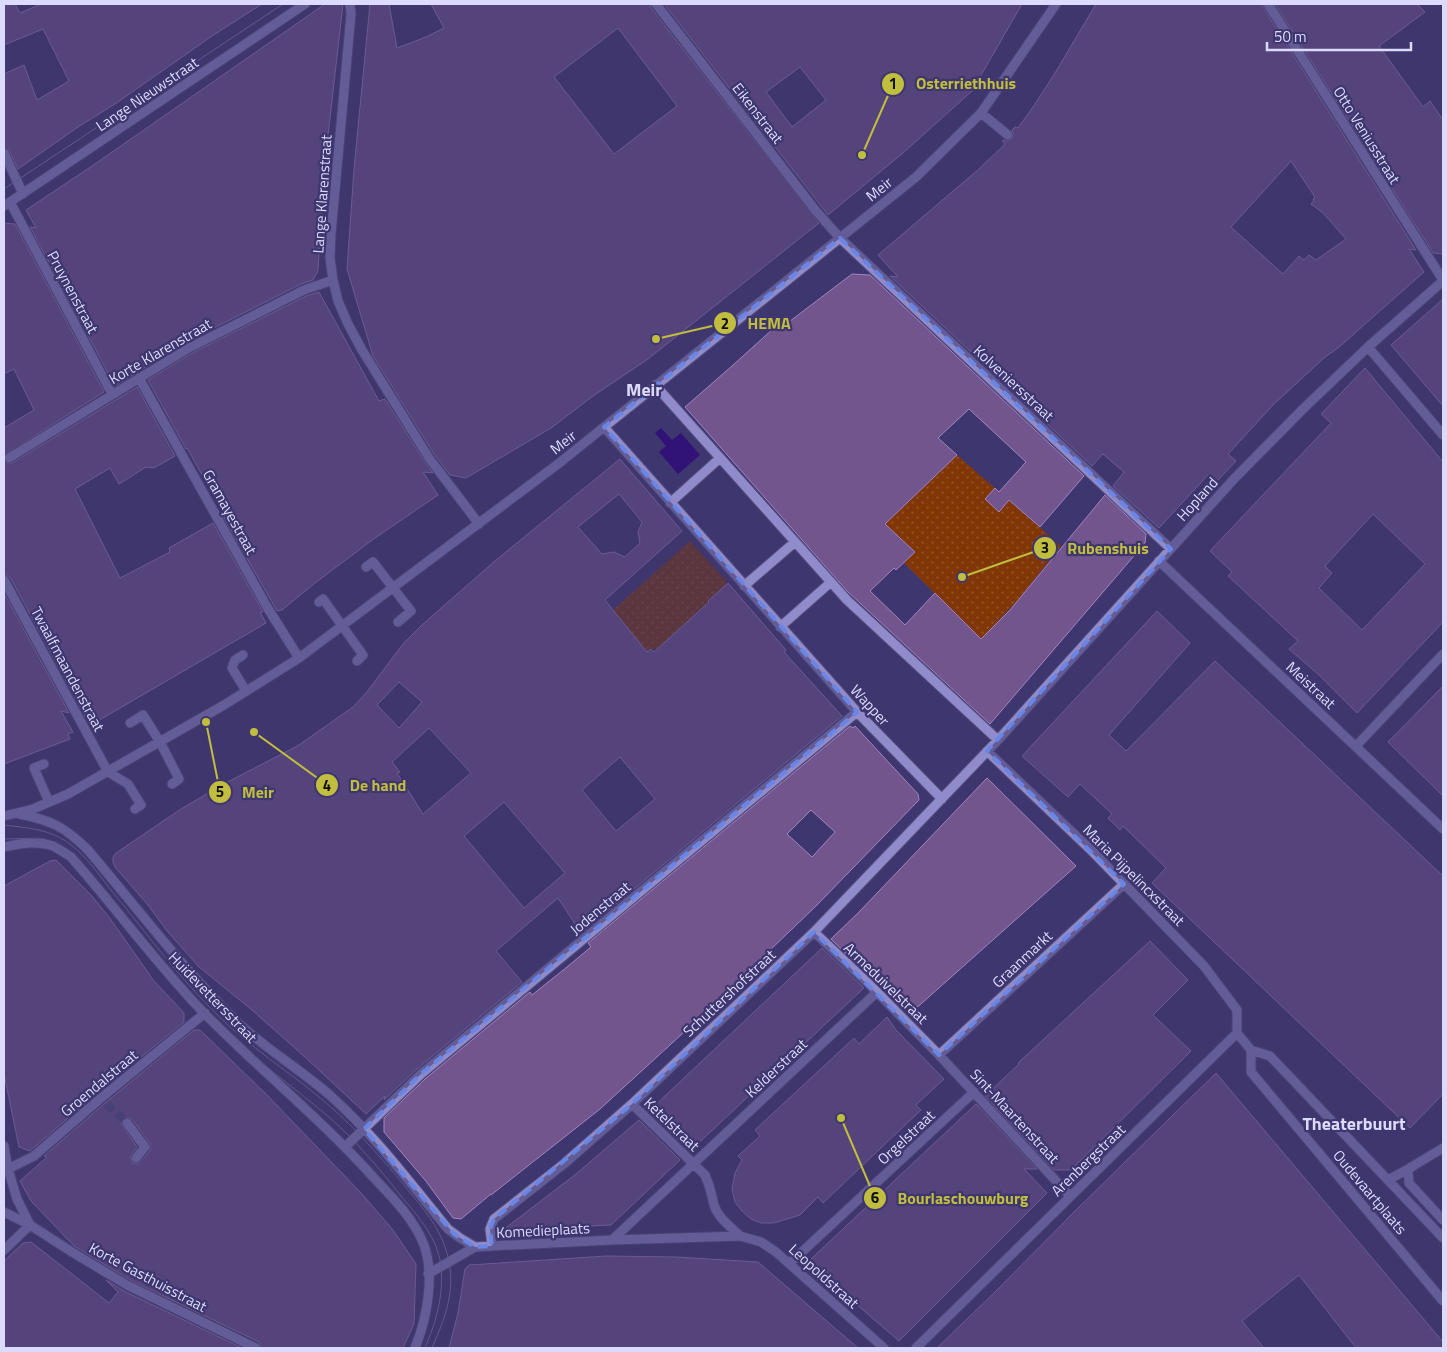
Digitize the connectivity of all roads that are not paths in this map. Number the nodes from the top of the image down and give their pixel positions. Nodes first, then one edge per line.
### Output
1 (305, 4) edge
2 (350, 4) edge
3 (656, 4) edge
4 (1056, 4) edge
5 (1268, 4) edge
6 (981, 113) junction
7 (1008, 135) dead end
8 (4, 153) edge
9 (23, 194) junction
10 (7, 204) edge
11 (840, 238) junction
12 (332, 280) junction
13 (1443, 281) edge
14 (1368, 347) junction
15 (139, 378) junction
16 (656, 385) junction
17 (112, 394) junction
18 (604, 427) junction
19 (1443, 435) edge
20 (9, 458) dead end
21 (720, 458) junction
22 (670, 503) junction
23 (479, 524) junction
24 (795, 542) junction
25 (1171, 548) junction
26 (1159, 561) junction
27 (366, 567) dead end
28 (4, 580) edge
29 (831, 582) junction
30 (744, 586) junction
31 (393, 588) junction
32 (319, 602) dead end
33 (398, 622) dead end
34 (342, 626) junction
35 (780, 627) junction
36 (1443, 654) edge
37 (242, 655) dead end
38 (299, 658) junction
39 (357, 661) dead end
40 (246, 691) junction
41 (857, 712) junction
42 (130, 723) dead end
43 (998, 740) junction
44 (160, 742) junction
45 (1356, 746) junction
46 (987, 751) junction
47 (44, 764) dead end
48 (108, 772) junction
49 (172, 784) dead end
50 (942, 799) junction
51 (49, 802) junction
52 (135, 809) dead end
53 (4, 812) edge
54 (15, 814) junction
55 (4, 816) edge
56 (1443, 829) edge
57 (4, 847) edge
58 (88, 850) joint
59 (1124, 884) junction
60 (814, 932) junction
61 (877, 992) junction
62 (205, 1013) junction
63 (1236, 1033) junction
64 (1251, 1050) junction
65 (939, 1054) junction
66 (974, 1092) junction
67 (632, 1104) junction
68 (127, 1123) tunnel mouth
69 (364, 1129) junction
70 (4, 1146) edge
71 (345, 1147) junction
72 (1443, 1148) edge
73 (136, 1158) dead end
74 (693, 1163) junction
75 (8, 1169) junction
76 (1408, 1169) junction
77 (1388, 1180) junction
78 (1070, 1196) junction
79 (17, 1199) junction
80 (4, 1212) edge
81 (1443, 1220) edge
82 (30, 1225) junction
83 (740, 1236) junction
84 (460, 1238) joint
85 (1443, 1238) edge
86 (612, 1240) junction
87 (492, 1246) junction
88 (475, 1247) junction
89 (4, 1250) edge
90 (790, 1264) junction
91 (428, 1274) junction
92 (1443, 1301) edge
93 (256, 1348) edge
94 (416, 1348) edge
95 (884, 1348) edge
96 (916, 1348) edge

1 - 9 street, Lange Nieuwstraat
2 - 12 street, Lange Klarenstraat
3 - 11 street, Eikenstraat
4 - 6 street, Meir
5 - 13 street, Otto Veniusstraat
6 - 7 street
6 - 11 street, Meir
8 - 9 street
9 - 10 street, Lange Nieuwstraat
10 - 17 street, Pruynenstraat
11 - 16 street, Meir
11 - 25 street, Kolveniersstraat
12 - 15 street, Korte Klarenstraat
12 - 23 street, Lange Klarenstraat
13 - 14 street, Hopland
14 - 19 street
14 - 25 street, Hopland
15 - 17 street, Korte Klarenstraat
15 - 38 street, Gramayestraat
16 - 18 street, Meir
16 - 21 street
17 - 20 street, Korte Klarenstraat
18 - 22 street, Wapper
18 - 23 street, Meir
21 - 22 street
21 - 24 street
22 - 30 street, Wapper
23 - 31 street, Meir
24 - 29 street
24 - 30 street
25 - 26 street, Hopland
26 - 43 street, Hopland
26 - 45 street, Meistraat
27 - 31 street
28 - 48 street, Twaalfmaandenstraat
29 - 35 street
29 - 43 street
30 - 35 street, Wapper
31 - 33 street
31 - 34 street, Meir
32 - 34 street
34 - 38 street, Meir
34 - 39 street
35 - 41 street, Wapper
36 - 45 street
37 - 40 street
38 - 40 street, Meir
40 - 44 street, Meir
41 - 50 street, Wapper
41 - 69 street, Jodenstraat
42 - 44 street
43 - 46 street, Hopland
44 - 48 street, Meir
44 - 49 street
45 - 56 street, Meistraat
46 - 50 street, Schuttershofstraat
46 - 59 street, Maria Pijpelincxstraat
47 - 51 street
48 - 51 street, Meir
48 - 52 street
50 - 60 street, Schuttershofstraat
51 - 54 street, Meir
53 - 54 street, Meir
54 - 55 street, Meir
54 - 58 street, Meir
57 - 62 street, Huidevettersstraat
58 - 69 street, Huidevettersstraat
59 - 63 street, Maria Pijpelincxstraat
59 - 65 street, Graanmarkt
60 - 61 street, Armeduivelstraat
60 - 67 street, Schuttershofstraat
61 - 65 street, Armeduivelstraat
61 - 74 street, Kelderstraat
62 - 71 street, Huidevettersstraat
62 - 75 street, Groendalstraat
63 - 64 street, Oudevaartplaats
63 - 78 street, Arenbergstraat
64 - 77 street, Oudevaartplaats
64 - 92 street, Oudevaartplaats
65 - 66 street, Sint-Maartenstraat
66 - 78 street, Sint-Maartenstraat
66 - 90 street, Orgelstraat
67 - 74 street, Ketelstraat
67 - 87 street, Schuttershofstraat
68 - 73 street
69 - 71 street
69 - 84 street, Huidevettersstraat
70 - 75 street
71 - 91 street, Huidevettersstraat
72 - 76 street
74 - 83 street, Ketelstraat
74 - 86 street, Komedieplaats
75 - 79 street
76 - 77 street
76 - 81 street
77 - 85 street, Oudevaartplaats
78 - 96 street, Arenbergstraat
79 - 80 street
79 - 82 street
80 - 82 street, Korte Gasthuisstraat
82 - 89 street
82 - 93 street, Korte Gasthuisstraat
83 - 86 street, Komedieplaats
83 - 90 street, Leopoldstraat
84 - 88 street, Komedieplaats
86 - 87 street, Komedieplaats
87 - 88 street, Komedieplaats
88 - 91 street, Komedieplaats
90 - 95 street, Leopoldstraat
91 - 94 street, Huidevettersstraat

